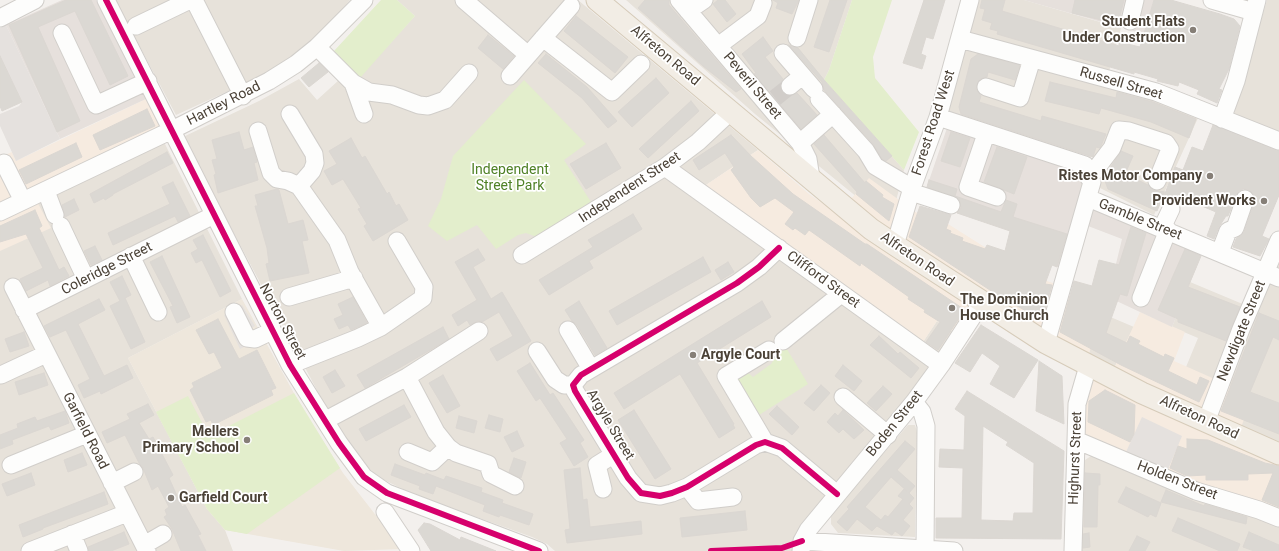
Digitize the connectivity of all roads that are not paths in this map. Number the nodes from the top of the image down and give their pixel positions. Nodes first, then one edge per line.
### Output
1 (35, 0) edge
2 (106, 0) edge
3 (190, 0) edge
4 (194, 0) edge
5 (364, 0) edge
6 (464, 0) edge
7 (597, 0) edge
8 (704, 0) edge
9 (809, 0) edge
10 (970, 0) edge
11 (1135, 0) edge
12 (1212, 0) edge
13 (763, 3) dead end
14 (684, 5) edge
15 (571, 6) dead end
16 (1256, 6) edge
17 (0, 18) edge
18 (1130, 21) dead end
19 (144, 28) dead end
20 (795, 29) dead end
21 (62, 33) dead end
22 (543, 38) junction
23 (960, 39) junction
24 (718, 46) junction
25 (317, 47) junction
26 (783, 53) dead end
27 (528, 55) junction
28 (1032, 59) junction
29 (641, 64) dead end
30 (469, 73) dead end
31 (510, 76) dead end
32 (148, 81) junction
33 (353, 84) junction
34 (986, 87) dead end
35 (242, 96) junction
36 (730, 112) junction
37 (290, 114) dead end
38 (364, 114) dead end
39 (833, 114) junction
40 (938, 117) junction
41 (1222, 119) junction
42 (172, 130) junction
43 (258, 131) dead end
44 (986, 134) junction
45 (1279, 141) edge
46 (800, 143) junction
47 (4, 163) dead end
48 (665, 167) junction
49 (811, 178) junction
50 (1089, 178) junction
51 (1157, 181) dead end
52 (298, 186) junction
53 (912, 190) junction
54 (46, 191) junction
55 (997, 197) dead end
56 (1088, 198) junction
57 (1245, 200) dead end
58 (23, 201) junction
59 (951, 205) dead end
60 (1171, 208) dead end
61 (0, 212) edge
62 (214, 215) junction
63 (1165, 229) junction
64 (1279, 240) edge
65 (397, 241) dead end
66 (895, 245) junction
67 (779, 248) junction
68 (1220, 252) junction
69 (522, 255) dead end
70 (131, 256) junction
71 (1272, 275) edge
72 (354, 278) junction
73 (86, 279) junction
74 (13, 287) dead end
75 (841, 294) junction
76 (289, 297) dead end
77 (1141, 298) dead end
78 (982, 302) junction
79 (151, 307) dead end
80 (24, 310) junction
81 (234, 312) dead end
82 (380, 326) junction
83 (568, 330) dead end
84 (272, 331) junction
85 (479, 331) dead end
86 (783, 342) dead end
87 (1046, 343) junction
88 (769, 350) dead end
89 (537, 351) dead end
90 (46, 354) junction
91 (290, 365) junction
92 (942, 365) junction
93 (1088, 366) junction
94 (591, 370) junction
95 (2, 377) edge
96 (407, 377) junction
97 (573, 385) junction
98 (843, 397) dead end
99 (914, 402) junction
100 (326, 420) junction
101 (1206, 422) junction
102 (87, 434) junction
103 (888, 436) junction
104 (1076, 440) junction
105 (765, 442) junction
106 (448, 447) junction
107 (408, 452) dead end
108 (613, 454) junction
109 (1279, 454) edge
110 (11, 465) dead end
111 (134, 472) dead end
112 (112, 483) junction
113 (516, 486) dead end
114 (687, 487) junction
115 (603, 489) dead end
116 (837, 494) junction
117 (733, 497) dead end
118 (385, 512) dead end
119 (128, 513) junction
120 (1279, 518) edge
121 (72, 534) junction
122 (163, 534) dead end
123 (508, 545) edge
124 (801, 546) edge
125 (145, 548) edge
126 (925, 549) junction
127 (907, 550) edge
128 (30, 551) edge
129 (79, 551) edge
130 (411, 551) edge
131 (539, 551) edge
132 (954, 551) edge
133 (1072, 551) edge

1 - 17 street
2 - 32 street, Norton Street
3 - 19 street
4 - 35 street
5 - 25 street, Hartley Road
6 - 27 street
7 - 36 main road, Alfreton Road
8 - 14 street
9 - 20 street
10 - 23 street, Forest Road West
11 - 18 street
12 - 16 street
13 - 24 street
14 - 24 street, Peveril Street
15 - 22 street
16 - 41 street
21 - 32 street
22 - 27 street
22 - 29 street
23 - 28 street, Russell Street
23 - 40 street, Forest Road West
24 - 46 street, Peveril Street
25 - 33 street
25 - 35 street, Hartley Road
26 - 39 street
27 - 31 street
28 - 34 street
28 - 41 street, Russell Street
30 - 33 street
32 - 42 street, Norton Street
33 - 38 street
35 - 42 street, Hartley Road
36 - 48 street, Independent Street
36 - 49 main road, Alfreton Road
37 - 52 street
39 - 46 street
39 - 53 street
40 - 44 street
40 - 53 street, Forest Road West
41 - 45 street, Russell Street
42 - 54 street, Hartley Road
42 - 62 street, Norton Street
43 - 52 street
44 - 50 street
44 - 55 street
46 - 49 street, Peveril Street
47 - 58 street
48 - 67 street, Clifford Street
48 - 69 street, Independent Street
49 - 66 main road, Alfreton Road
50 - 51 street
50 - 56 street, Gamble Street
52 - 72 street
53 - 59 street
53 - 66 street, Forest Road West
54 - 58 street, Hartley Road
54 - 73 street
56 - 63 street, Gamble Street
56 - 87 street
57 - 68 street
58 - 61 street, Hartley Road
60 - 63 street
62 - 70 street, Coleridge Street
62 - 84 street, Norton Street
63 - 68 street, Gamble Street
63 - 77 street
64 - 71 street, Newdigate Street
65 - 82 street
66 - 78 main road, Alfreton Road
67 - 75 street, Clifford Street
67 - 94 street, Argyle Street
68 - 71 street, Gamble Street
70 - 73 street, Coleridge Street
70 - 79 street
71 - 101 street, Newdigate Street
72 - 76 street
72 - 82 street
73 - 80 street, Coleridge Street
74 - 80 street
75 - 86 street
75 - 92 street, Clifford Street
78 - 87 main road, Alfreton Road
78 - 92 street, Boden Street
80 - 90 street, Garfield Road
81 - 84 street
82 - 91 street
83 - 94 street
84 - 91 street, Norton Street
85 - 96 street
87 - 93 main road, Alfreton Road
88 - 105 street
89 - 97 street
90 - 95 street
90 - 102 street, Garfield Road
91 - 100 street, Norton Street
92 - 99 street, Boden Street
93 - 101 main road, Alfreton Road
93 - 104 street, Highurst Street
94 - 97 street, Argyle Street
96 - 100 street
96 - 106 street
97 - 108 street, Argyle Street
98 - 103 street
99 - 103 street, Boden Street
99 - 126 street
100 - 123 street, Norton Street
101 - 109 main road, Alfreton Road
102 - 110 street
102 - 112 street, Garfield Road
103 - 116 street, Boden Street
104 - 120 street, Holden Street
104 - 133 street, Highurst Street
105 - 114 street, Argyle Street
105 - 116 street
106 - 107 street
106 - 113 street
108 - 114 street, Argyle Street
108 - 115 street
111 - 112 street
112 - 119 street, Garfield Road
114 - 117 street
116 - 124 street, Boden Street
118 - 130 street
119 - 121 street
119 - 125 street, Garfield Road
121 - 128 street
121 - 129 street
122 - 125 street
123 - 131 street, Norton Street
124 - 127 street
126 - 127 street
126 - 132 street

